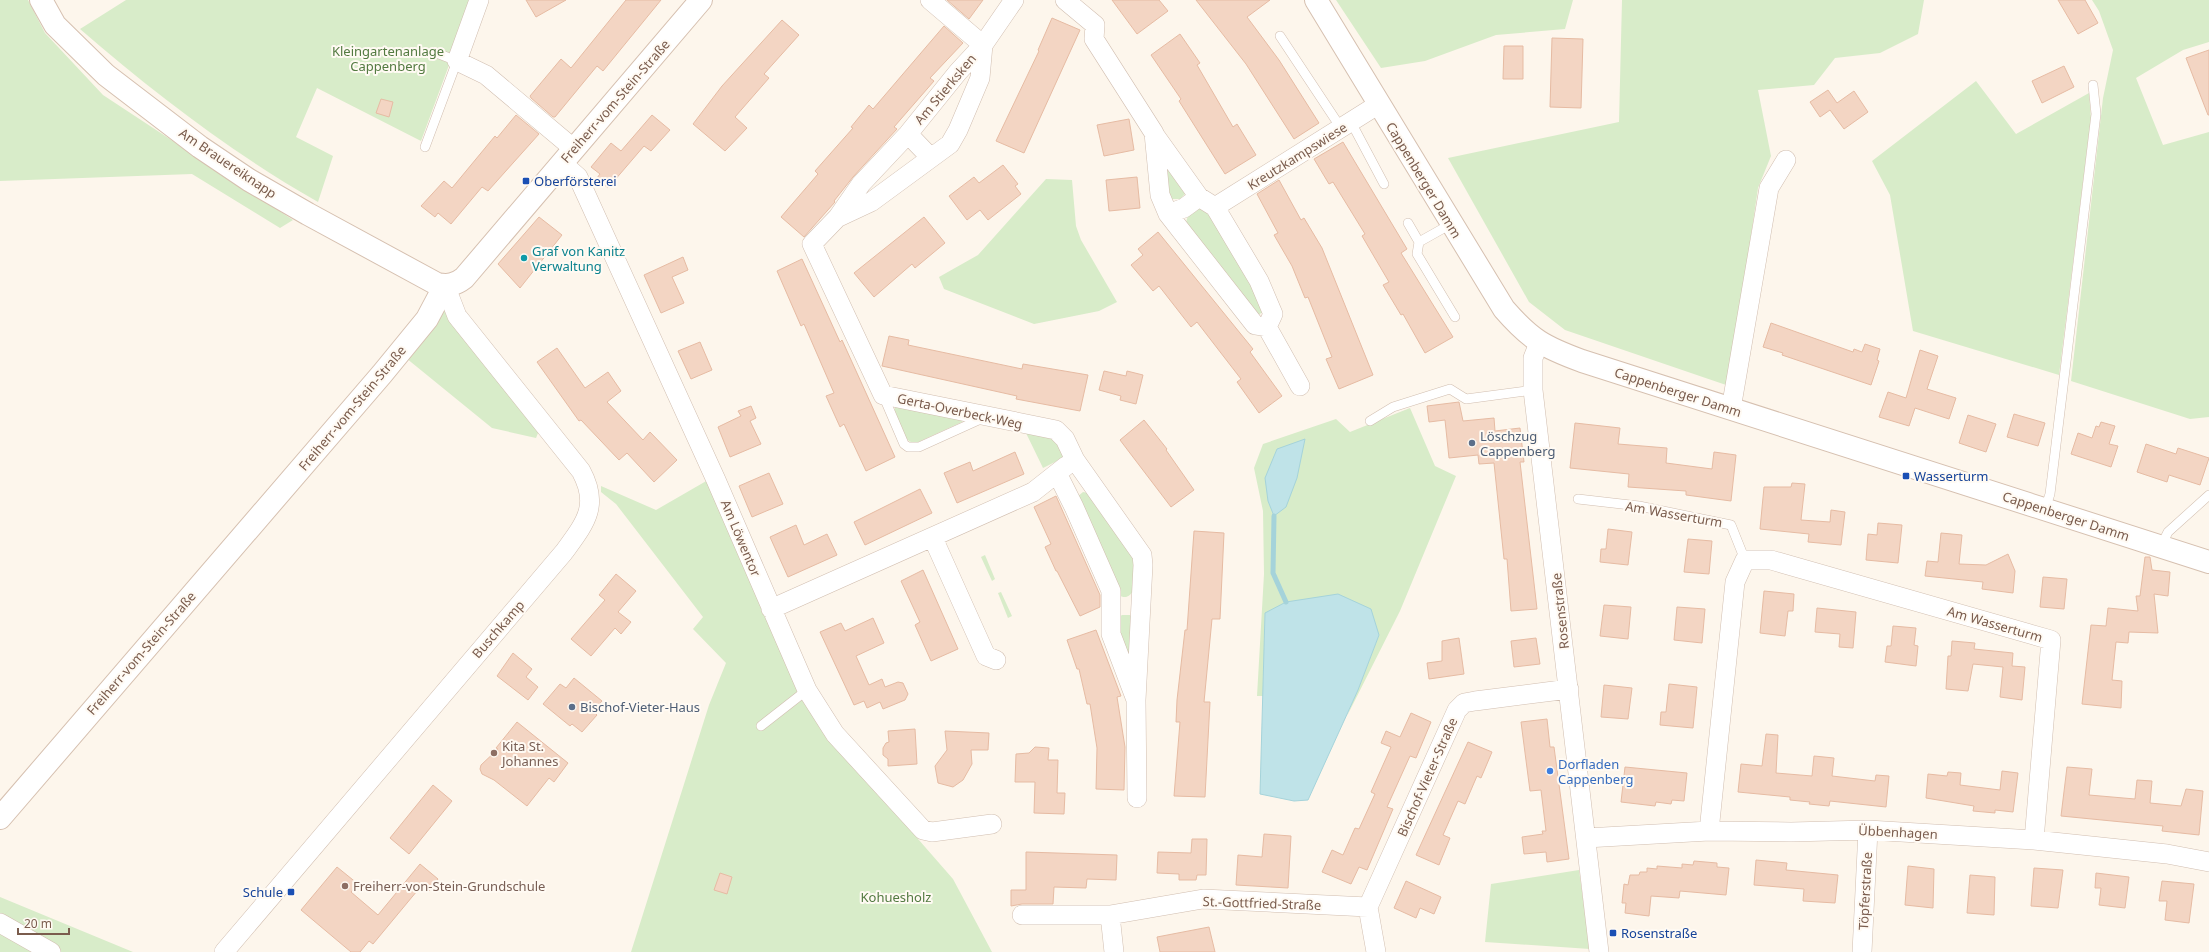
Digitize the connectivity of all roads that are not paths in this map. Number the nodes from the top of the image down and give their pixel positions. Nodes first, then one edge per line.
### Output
1 (41, 0) edge
2 (479, 0) edge
3 (701, 0) edge
4 (930, 0) edge
5 (1014, 0) edge
6 (1064, 0) edge
7 (1316, 0) edge
8 (1280, 36) dead end
9 (983, 45) junction
10 (434, 52) dead end
11 (457, 61) junction
12 (2093, 84) dead end
13 (1379, 104) junction
14 (1346, 125) junction
15 (1154, 133) junction
16 (908, 134) junction
17 (425, 147) dead end
18 (568, 156) junction
19 (930, 158) junction
20 (1786, 160) dead end
21 (1384, 184) dead end
22 (1199, 197) junction
23 (1215, 208) junction
24 (1168, 214) junction
25 (838, 217) junction
26 (1408, 224) dead end
27 (1451, 224) junction
28 (1419, 242) junction
29 (445, 285) junction
30 (1455, 317) dead end
31 (849, 324) joint
32 (1267, 327) junction
33 (1539, 343) junction
34 (1300, 386) dead end
35 (1533, 390) junction
36 (883, 395) junction
37 (1731, 409) junction
38 (986, 417) junction
39 (1370, 421) dead end
40 (1075, 460) junction
41 (1057, 473) junction
42 (2209, 495) edge
43 (1578, 499) dead end
44 (2045, 509) junction
45 (933, 538) junction
46 (2160, 546) junction
47 (1744, 560) junction
48 (2209, 562) edge
49 (1141, 604) junction
50 (771, 609) junction
51 (1110, 611) junction
52 (996, 660) dead end
53 (1569, 689) junction
54 (807, 690) junction
55 (1136, 700) junction
56 (761, 726) dead end
57 (1137, 798) dead end
58 (0, 818) edge
59 (992, 824) dead end
60 (1868, 830) junction
61 (1709, 831) junction
62 (1586, 838) junction
63 (2034, 840) junction
64 (2209, 862) edge
65 (1368, 907) junction
66 (1022, 915) dead end
67 (1110, 915) junction
68 (0, 923) edge
69 (51, 952) edge
70 (224, 952) edge
71 (1114, 952) edge
72 (1376, 952) edge
73 (1599, 952) edge
74 (1862, 952) edge

1 - 29 main road, Am Brauereiknapp
2 - 11 street
3 - 18 main road, Freiherr-vom-Stein-Straße
4 - 9 street, Am Stierksken
5 - 9 street, Am Stierksken
6 - 15 street
7 - 13 main road, Cappenberger Damm
8 - 14 lane
9 - 16 street, Am Stierksken
9 - 19 street, Am Stierksken
10 - 11 lane
11 - 17 lane
11 - 18 street, Am Löwentor
12 - 44 lane
13 - 14 street, Kreutzkampswiese
13 - 27 main road, Cappenberger Damm
14 - 21 lane
14 - 23 street, Kreutzkampswiese
15 - 22 street
15 - 24 street
16 - 19 street, Am Stierksken
16 - 25 street, Am Stierksken
18 - 29 main road, Freiherr-vom-Stein-Straße
18 - 50 street, Am Löwentor
19 - 25 street, Am Stierksken
20 - 37 street
22 - 23 street
22 - 24 street
23 - 32 street
24 - 32 street
25 - 31 street, Am Stierksken
26 - 28 lane
27 - 28 lane
27 - 33 main road, Cappenberger Damm
28 - 30 lane
29 - 58 main road, Freiherr-vom-Stein-Straße
29 - 70 street, Buschkamp
31 - 36 street, Gerta-Overbeck-Weg
32 - 34 street
33 - 35 street, Rosenstraße
33 - 37 main road, Cappenberger Damm
35 - 39 lane
35 - 53 street, Rosenstraße
36 - 38 street, Gerta-Overbeck-Weg
36 - 38 lane
37 - 44 main road, Cappenberger Damm
38 - 40 street, Gerta-Overbeck-Weg
40 - 41 street
40 - 49 street, Gerta-Overbeck-Weg
41 - 45 street
41 - 51 street, Gerta-Overbeck-Weg
42 - 46 lane
43 - 47 lane, Am Wasserturm
44 - 46 main road, Cappenberger Damm
45 - 50 street
45 - 52 street
46 - 48 main road, Cappenberger Damm
47 - 61 street
47 - 63 street, Am Wasserturm
49 - 51 street
49 - 55 street, Gerta-Overbeck-Weg
50 - 54 street, Am Löwentor
51 - 55 street, Gerta-Overbeck-Weg
53 - 62 street, Rosenstraße
53 - 65 street, Bischof-Vieter-Straße
54 - 56 lane
54 - 59 street, Am Löwentor
55 - 57 street, Gerta-Overbeck-Weg
60 - 61 street, Übbenhagen
60 - 63 street, Übbenhagen
60 - 74 street, Töpferstraße
61 - 62 street, Übbenhagen
62 - 73 street, Rosenstraße
63 - 64 street, Übbenhagen
65 - 67 street, St.-Gottfried-Straße
65 - 72 street
66 - 67 street, St.-Gottfried-Straße
67 - 71 street
68 - 69 street

